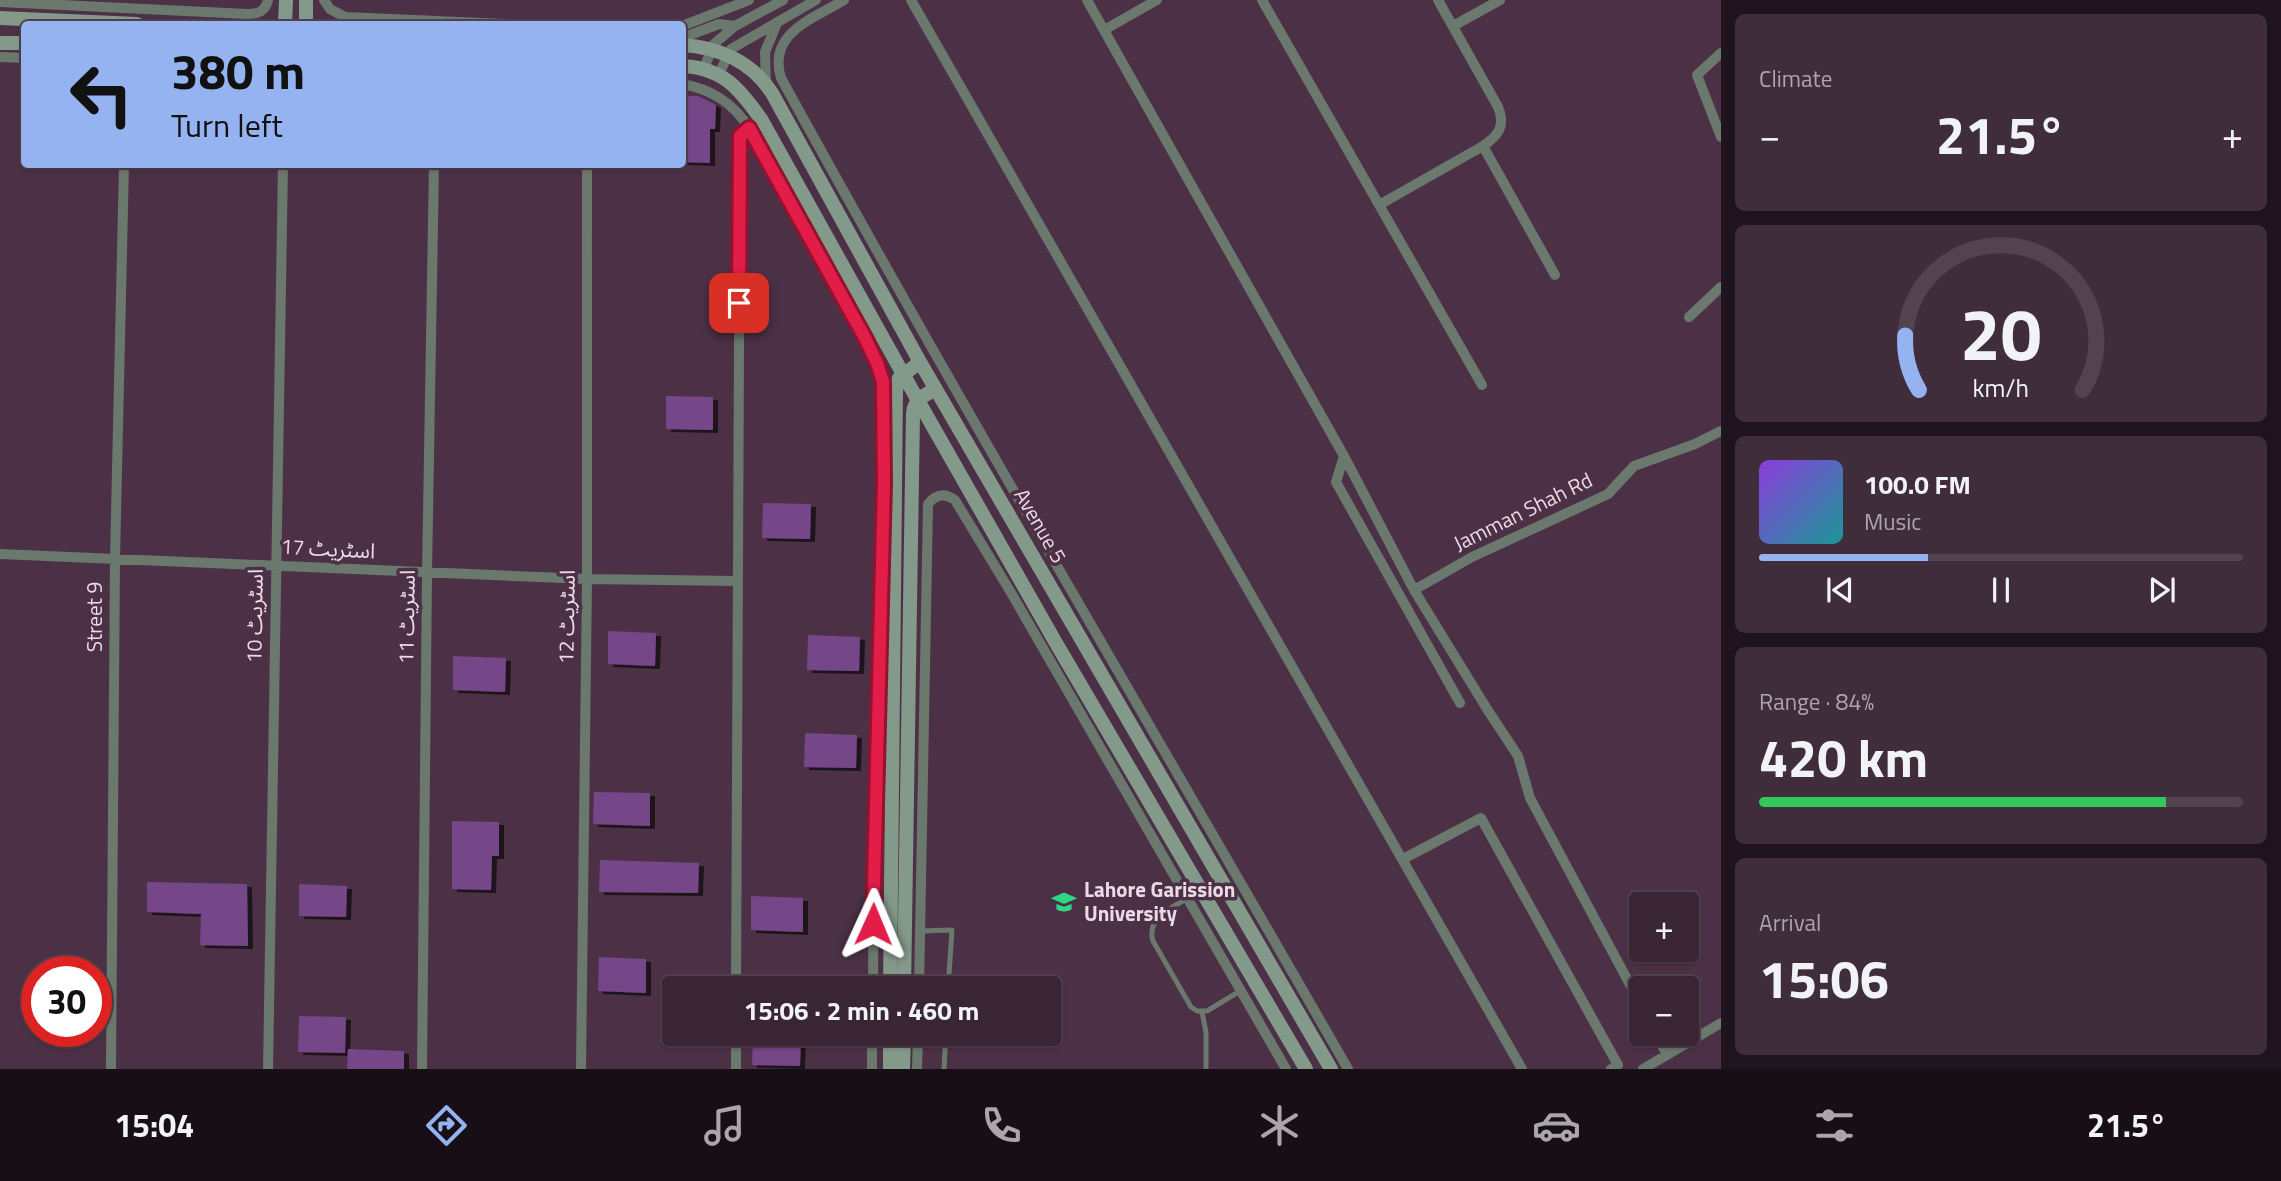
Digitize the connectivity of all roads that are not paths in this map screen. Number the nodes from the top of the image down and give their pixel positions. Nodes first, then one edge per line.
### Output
1 (268, 0) edge
2 (286, 0) edge
3 (306, 0) edge
4 (324, 0) edge
5 (747, 0) edge
6 (783, 0) edge
7 (816, 0) edge
8 (844, 0) edge
9 (911, 0) edge
10 (1087, 0) edge
11 (1157, 0) edge
12 (1262, 0) edge
13 (1438, 0) edge
14 (1500, 0) edge
15 (0, 2) edge
16 (0, 19) edge
17 (247, 19) edge
18 (55, 21) edge
19 (285, 21) edge
20 (306, 21) edge
21 (436, 21) edge
22 (777, 23) junction
23 (686, 24) edge
24 (735, 26) junction
25 (1453, 26) junction
26 (1104, 30) junction
27 (686, 36) edge
28 (0, 43) edge
29 (21, 43) edge
30 (686, 45) edge
31 (711, 48) junction
32 (1721, 53) edge
33 (727, 55) junction
34 (0, 57) edge
35 (21, 58) edge
36 (686, 66) edge
37 (704, 68) junction
38 (719, 74) junction
39 (686, 85) edge
40 (766, 85) junction
41 (749, 128) junction
42 (1721, 137) edge
43 (1483, 146) junction
44 (124, 168) edge
45 (283, 168) edge
46 (434, 168) edge
47 (587, 168) edge
48 (1378, 205) junction
49 (1555, 275) dead end
50 (1721, 288) edge
51 (1689, 317) dead end
52 (920, 362) junction
53 (903, 374) junction
54 (1482, 385) dead end
55 (936, 389) junction
56 (918, 399) junction
57 (1721, 431) edge
58 (1345, 456) junction
59 (0, 554) edge
60 (115, 559) junction
61 (275, 566) junction
62 (427, 573) junction
63 (587, 579) junction
64 (738, 581) junction
65 (1414, 590) junction
66 (1460, 702) dead end
67 (1403, 859) junction
68 (1187, 900) junction
69 (920, 931) junction
70 (736, 976) edge
71 (873, 976) edge
72 (890, 976) edge
73 (904, 976) edge
74 (919, 976) edge
75 (949, 976) edge
76 (1629, 983) edge
77 (1240, 991) junction
78 (1202, 1012) junction
79 (1721, 1023) edge
80 (736, 1046) edge
81 (872, 1046) edge
82 (890, 1046) edge
83 (904, 1046) edge
84 (918, 1046) edge
85 (945, 1046) edge
86 (1662, 1046) edge
87 (1667, 1055) junction
88 (111, 1069) edge
89 (268, 1069) edge
90 (422, 1069) edge
91 (580, 1069) edge
92 (736, 1069) edge
93 (872, 1069) edge
94 (890, 1069) edge
95 (903, 1069) edge
96 (917, 1069) edge
97 (944, 1069) edge
98 (1206, 1069) edge
99 (1286, 1069) edge
100 (1306, 1069) edge
101 (1331, 1069) edge
102 (1348, 1069) edge
103 (1522, 1069) edge
104 (1611, 1069) edge
105 (1643, 1069) edge

1 - 17 street
2 - 19 main road
3 - 20 main road
4 - 21 street
5 - 23 street
6 - 24 street
7 - 22 street
8 - 102 street
9 - 67 street
10 - 26 street
11 - 26 street
12 - 48 street
13 - 25 street
14 - 25 street
15 - 17 street
16 - 18 main road
22 - 33 street
22 - 40 street
24 - 27 street
24 - 31 street
25 - 43 street
26 - 58 street
28 - 29 main road
30 - 31 main road, Avenue 5
31 - 33 main road, Avenue 5
31 - 37 street
32 - 42 street
33 - 38 street
33 - 40 main road, Avenue 5
34 - 35 street
36 - 37 main road, Avenue 5
37 - 38 main road, Avenue 5
38 - 53 main road, Avenue 5
39 - 41 street
40 - 52 main road, Avenue 5
41 - 64 street
41 - 71 street
43 - 48 street
43 - 49 street
44 - 60 street, Street 9
45 - 61 street, اسٹریٹ 10
46 - 62 street, اسٹریٹ 11
47 - 63 street, اسٹریٹ 12
48 - 54 street
50 - 51 street
52 - 53 main road
52 - 55 main road, Avenue 5
53 - 56 main road, Avenue 5
53 - 72 main road
55 - 56 main road
55 - 101 main road, Avenue 5
56 - 73 main road
56 - 100 main road, Avenue 5
57 - 65 street, Jamman Shah Rd
58 - 65 street
58 - 66 street
59 - 60 street, اسٹریٹ 17
60 - 61 street, اسٹریٹ 17
60 - 88 street, Street 9
61 - 62 street, اسٹریٹ 17
61 - 89 street, اسٹریٹ 10
62 - 63 street, اسٹریٹ 17
62 - 90 street, اسٹریٹ 11
63 - 64 street, اسٹریٹ 17
63 - 91 street, اسٹریٹ 12
64 - 70 street
65 - 76 street
67 - 103 street
67 - 104 street
68 - 69 street
68 - 77 street
68 - 78 lane
69 - 74 street
69 - 75 lane
77 - 78 lane
77 - 99 street
78 - 98 lane
79 - 87 street
80 - 92 street
81 - 93 street
82 - 94 main road
83 - 95 main road
84 - 96 street
85 - 97 lane
86 - 87 street
87 - 105 street

